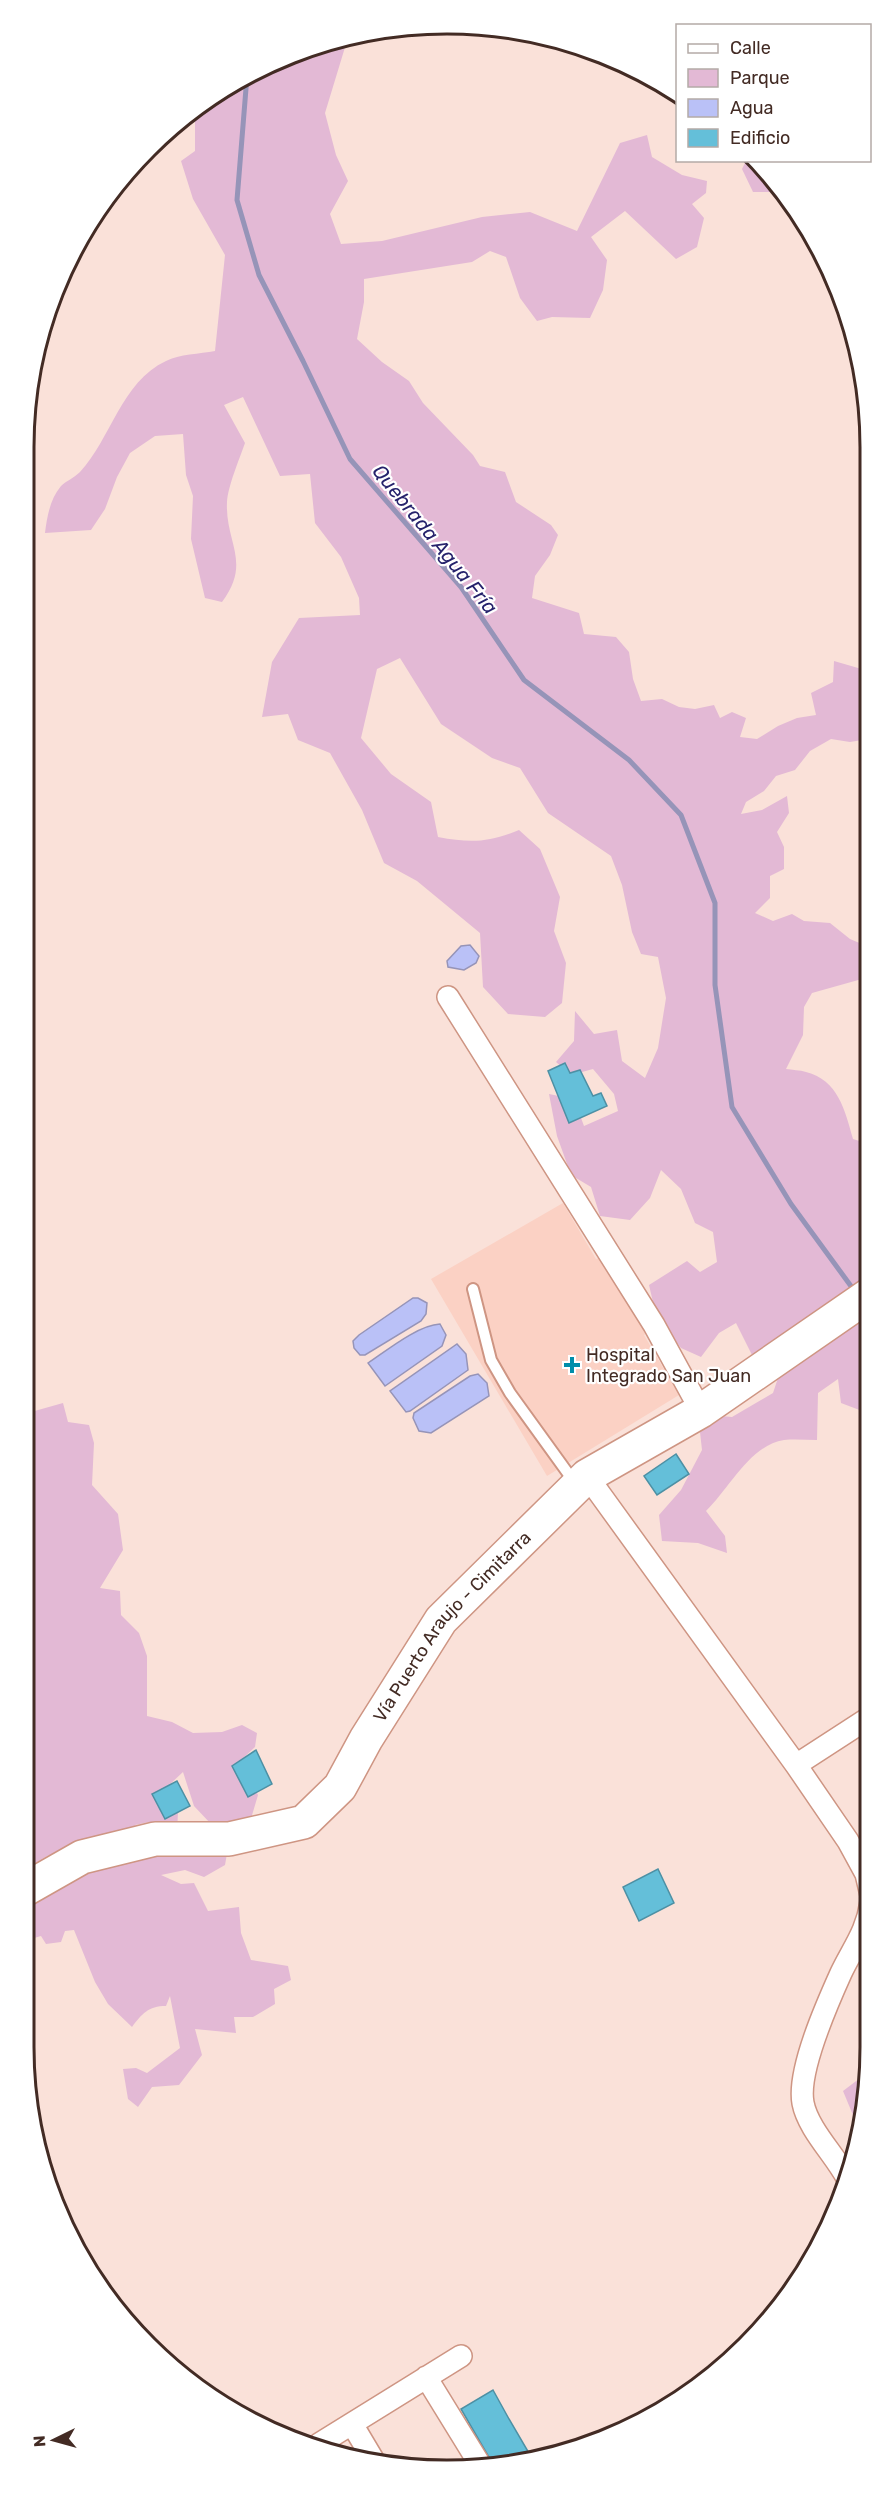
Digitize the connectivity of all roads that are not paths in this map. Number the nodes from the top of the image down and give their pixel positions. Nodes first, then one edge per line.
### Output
1 (448, 997) dead end
2 (474, 1289) dead end
3 (860, 1302) edge
4 (701, 1411) junction
5 (582, 1481) junction
6 (860, 1723) edge
7 (796, 1765) junction
8 (860, 1863) edge
9 (34, 1884) edge
10 (860, 1937) edge
11 (841, 2170) edge
12 (461, 2356) dead end
13 (426, 2377) junction
14 (352, 2424) junction
15 (325, 2441) edge
16 (369, 2452) edge
17 (476, 2459) edge

1 - 4 street
2 - 5 lane
3 - 4 main road, Vía Puerto Araujo - Cimitarra
4 - 5 main road, Vía Puerto Araujo - Cimitarra
5 - 7 street
5 - 9 main road, Vía Puerto Araujo - Cimitarra
6 - 7 street
7 - 8 street
10 - 11 street
12 - 13 street
13 - 14 street
13 - 17 street
14 - 15 street
14 - 16 street

